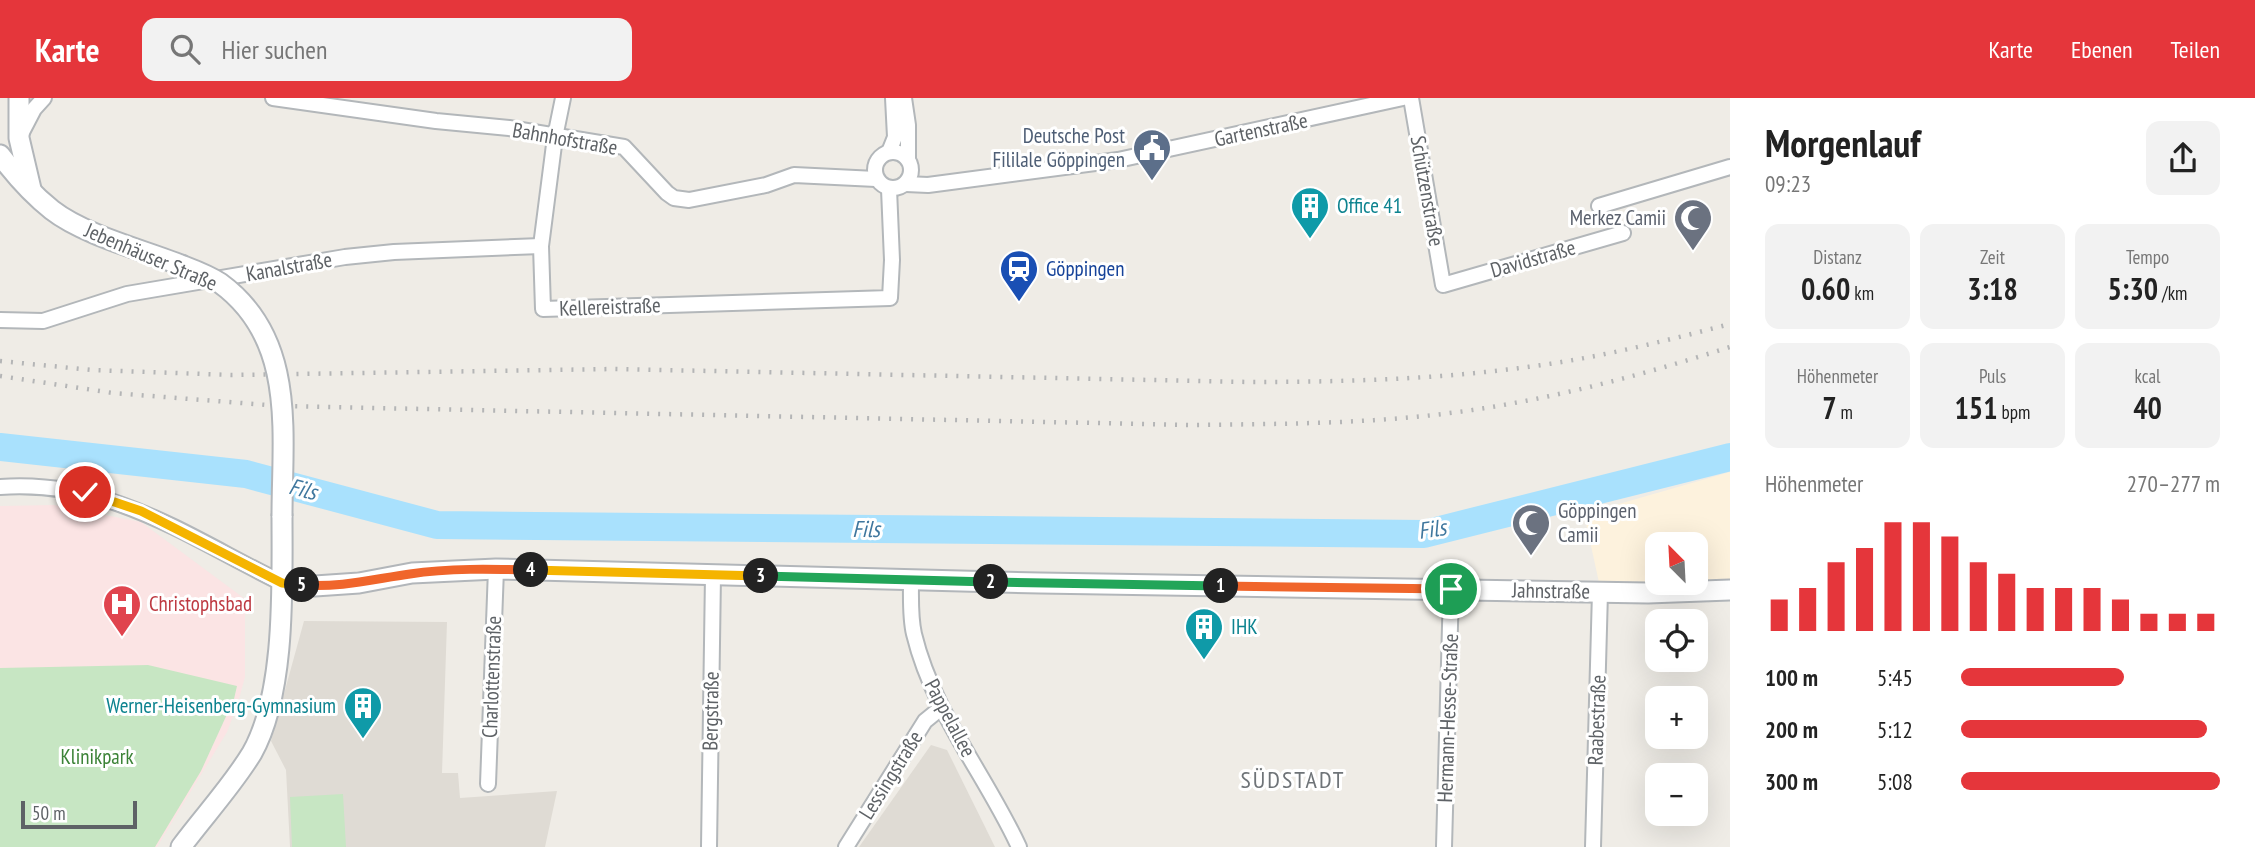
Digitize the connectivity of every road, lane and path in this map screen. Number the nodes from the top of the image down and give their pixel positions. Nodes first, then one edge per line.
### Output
1 (19, 98) edge
2 (44, 98) edge
3 (273, 98) edge
4 (563, 98) edge
5 (893, 98) edge
6 (904, 98) edge
7 (1404, 98) edge
8 (1411, 98) edge
9 (293, 99) edge
10 (555, 137) junction
11 (19, 138) junction
12 (889, 152) junction
13 (0, 155) edge
14 (908, 159) junction
15 (1730, 167) edge
16 (876, 179) junction
17 (906, 184) junction
18 (889, 188) junction
19 (31, 190) junction
20 (1599, 206) dead end
21 (1623, 233) dead end
22 (541, 246) junction
23 (1443, 285) joint
24 (0, 320) edge
25 (0, 488) edge
26 (496, 569) junction
27 (713, 575) junction
28 (911, 580) junction
29 (282, 583) junction
30 (1451, 589) junction
31 (1730, 590) edge
32 (1600, 592) junction
33 (941, 708) junction
34 (488, 784) dead end
35 (181, 847) edge
36 (709, 847) edge
37 (846, 847) edge
38 (1019, 847) edge
39 (1444, 847) edge
40 (1593, 847) edge

1 - 11 main road
2 - 11 street
3 - 9 street, Bahnhofstraße
4 - 10 street, Kellereistraße
5 - 12 street
6 - 14 street
7 - 17 street, Gartenstraße
8 - 23 street, Schützenstraße
9 - 10 street, Bahnhofstraße
10 - 16 street, Bahnhofstraße
10 - 22 street, Kellereistraße
11 - 19 main road
12 - 14 street
12 - 16 street
13 - 19 main road, Jebenhäuser Straße
14 - 17 street
15 - 20 street
16 - 18 street
17 - 18 street
18 - 22 street, Kellereistraße
19 - 29 main road, Jebenhäuser Straße, bridge
21 - 23 street, Davidstraße
22 - 24 street, Kanalstraße
25 - 29 street
26 - 27 main road, Jahnstraße
26 - 29 main road, Jahnstraße
26 - 34 street, Charlottenstraße
27 - 28 main road, Jahnstraße
27 - 36 street, Bergstraße
28 - 30 main road, Jahnstraße
28 - 33 street, Pappelallee
29 - 35 main road, Jebenhäuser Straße
30 - 32 main road, Jahnstraße
30 - 39 street, Hermann-Hesse-Straße
31 - 32 main road, Jahnstraße
32 - 40 street, Raabestraße
33 - 37 street, Lessingstraße
33 - 38 street, Pappelallee

